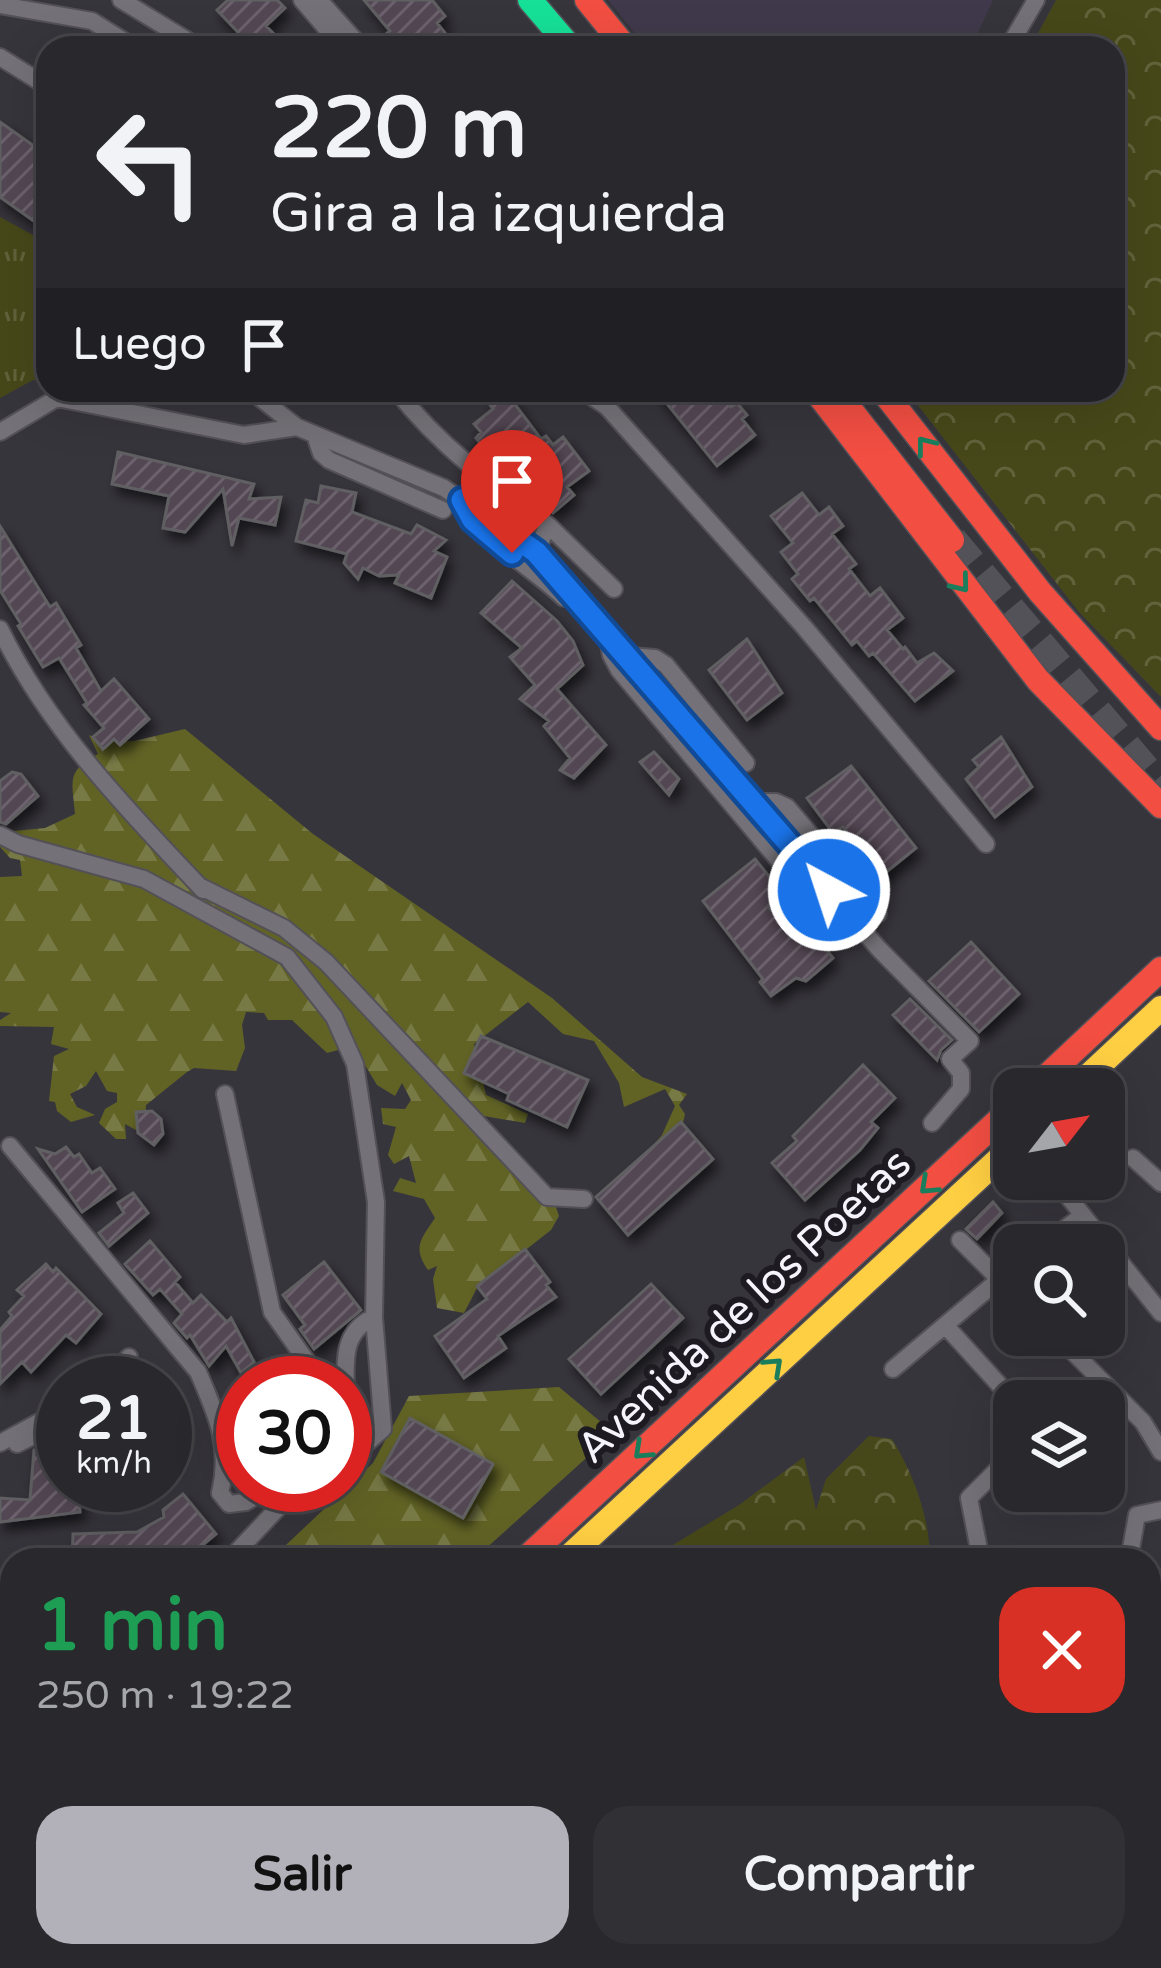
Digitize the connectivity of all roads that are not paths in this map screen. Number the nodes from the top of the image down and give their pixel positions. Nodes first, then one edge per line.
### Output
1 (121, 0) edge
2 (147, 0) edge
3 (302, 0) edge
4 (320, 0) edge
5 (530, 0) edge
6 (587, 0) edge
7 (1021, 0) edge
8 (1036, 0) edge
9 (0, 5) edge
10 (159, 24) junction
11 (116, 36) edge
12 (180, 36) edge
13 (333, 36) edge
14 (352, 36) edge
15 (561, 36) edge
16 (616, 36) edge
17 (1013, 36) edge
18 (1014, 36) edge
19 (0, 57) edge
20 (36, 80) edge
21 (50, 402) edge
22 (77, 402) edge
23 (265, 402) edge
24 (405, 402) edge
25 (600, 402) edge
26 (824, 402) edge
27 (844, 402) edge
28 (891, 402) edge
29 (297, 427) junction
30 (0, 432) edge
31 (315, 435) junction
32 (462, 500) junction
33 (443, 510) dead end
34 (548, 525) junction
35 (952, 540) tunnel mouth
36 (536, 552) junction
37 (614, 589) dead end
38 (586, 620) dead end
39 (0, 629) edge
40 (607, 632) junction
41 (629, 656) junction
42 (1161, 728) edge
43 (746, 763) dead end
44 (754, 802) junction
45 (1161, 806) edge
46 (0, 835) edge
47 (986, 844) dead end
48 (199, 886) junction
49 (878, 914) dead end
50 (838, 932) dead end
51 (245, 934) junction
52 (1161, 956) edge
53 (1153, 976) edge
54 (1156, 1013) edge
55 (1056, 1068) edge
56 (1097, 1068) edge
57 (224, 1094) dead end
58 (932, 1123) dead end
59 (993, 1125) edge
60 (10, 1145) dead end
61 (1133, 1158) dead end
62 (993, 1164) edge
63 (1161, 1183) edge
64 (584, 1199) dead end
65 (1070, 1200) edge
66 (1083, 1216) junction
67 (1072, 1224) edge
68 (960, 1240) dead end
69 (993, 1263) edge
70 (993, 1283) edge
71 (1161, 1313) edge
72 (374, 1317) junction
73 (945, 1325) junction
74 (303, 1356) edge
75 (346, 1356) edge
76 (1077, 1356) edge
77 (892, 1370) dead end
78 (996, 1380) edge
79 (216, 1414) edge
80 (36, 1426) edge
81 (36, 1435) edge
82 (372, 1439) edge
83 (0, 1448) edge
84 (1161, 1452) edge
85 (993, 1474) edge
86 (1161, 1510) edge
87 (274, 1512) edge
88 (240, 1548) edge
89 (537, 1548) edge
90 (578, 1548) edge
91 (979, 1548) edge
92 (1132, 1548) edge

1 - 10 street
2 - 10 street
3 - 13 street
4 - 14 street
5 - 15 main road
6 - 16 main road
7 - 17 street
8 - 18 street
9 - 11 street
10 - 12 street
19 - 20 street
21 - 30 street
22 - 29 street
23 - 29 street
24 - 34 street
25 - 47 street
26 -> 45 main road
27 - 35 main road
42 -> 28 main road
29 - 31 street
31 - 32 street
31 - 33 street
32 - 36 street
32 - 38 street
34 - 36 street
34 - 37 street
36 - 40 street
39 - 48 street
40 - 41 street
40 - 50 street
41 - 43 street
41 - 44 street
44 - 49 street
44 - 58 street
46 - 51 street
48 - 51 street
48 - 64 street
51 - 72 street
52 - 53 main road
53 - 55 main road
54 - 56 main road
57 - 74 street
59 -> 89 main road, Avenida de los Poetas
60 - 79 street
61 - 63 street
90 -> 62 main road, Avenida de los Poetas
65 - 66 street
66 - 67 street
66 - 71 street
68 - 69 street
70 - 73 street
72 - 75 street
72 - 82 street
73 - 77 street
73 - 78 street
76 - 84 street
80 - 83 street
81 - 83 street
85 - 91 street
86 - 92 street
87 - 88 street

